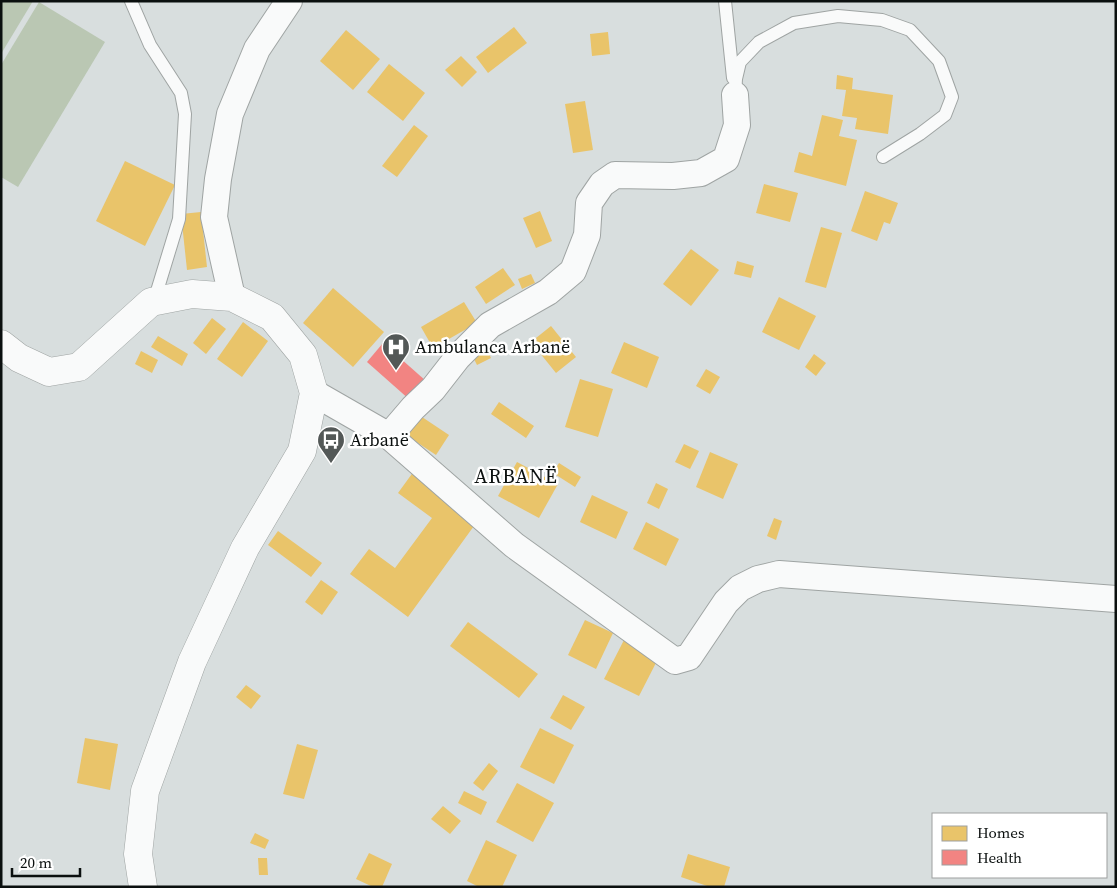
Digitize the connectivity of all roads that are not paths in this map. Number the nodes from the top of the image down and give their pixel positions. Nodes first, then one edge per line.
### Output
1 (131, 1) edge
2 (289, 1) edge
3 (725, 1) edge
4 (735, 95) junction
5 (883, 156) dead end
6 (232, 297) junction
7 (154, 301) junction
8 (1, 344) edge
9 (314, 393) junction
10 (389, 436) junction
11 (1116, 599) edge
12 (143, 887) edge

1 - 7 lane
2 - 6 street
3 - 4 lane
4 - 5 lane
4 - 10 street
6 - 7 main road
6 - 9 main road
7 - 8 main road
9 - 10 street
9 - 12 main road
10 - 11 street

